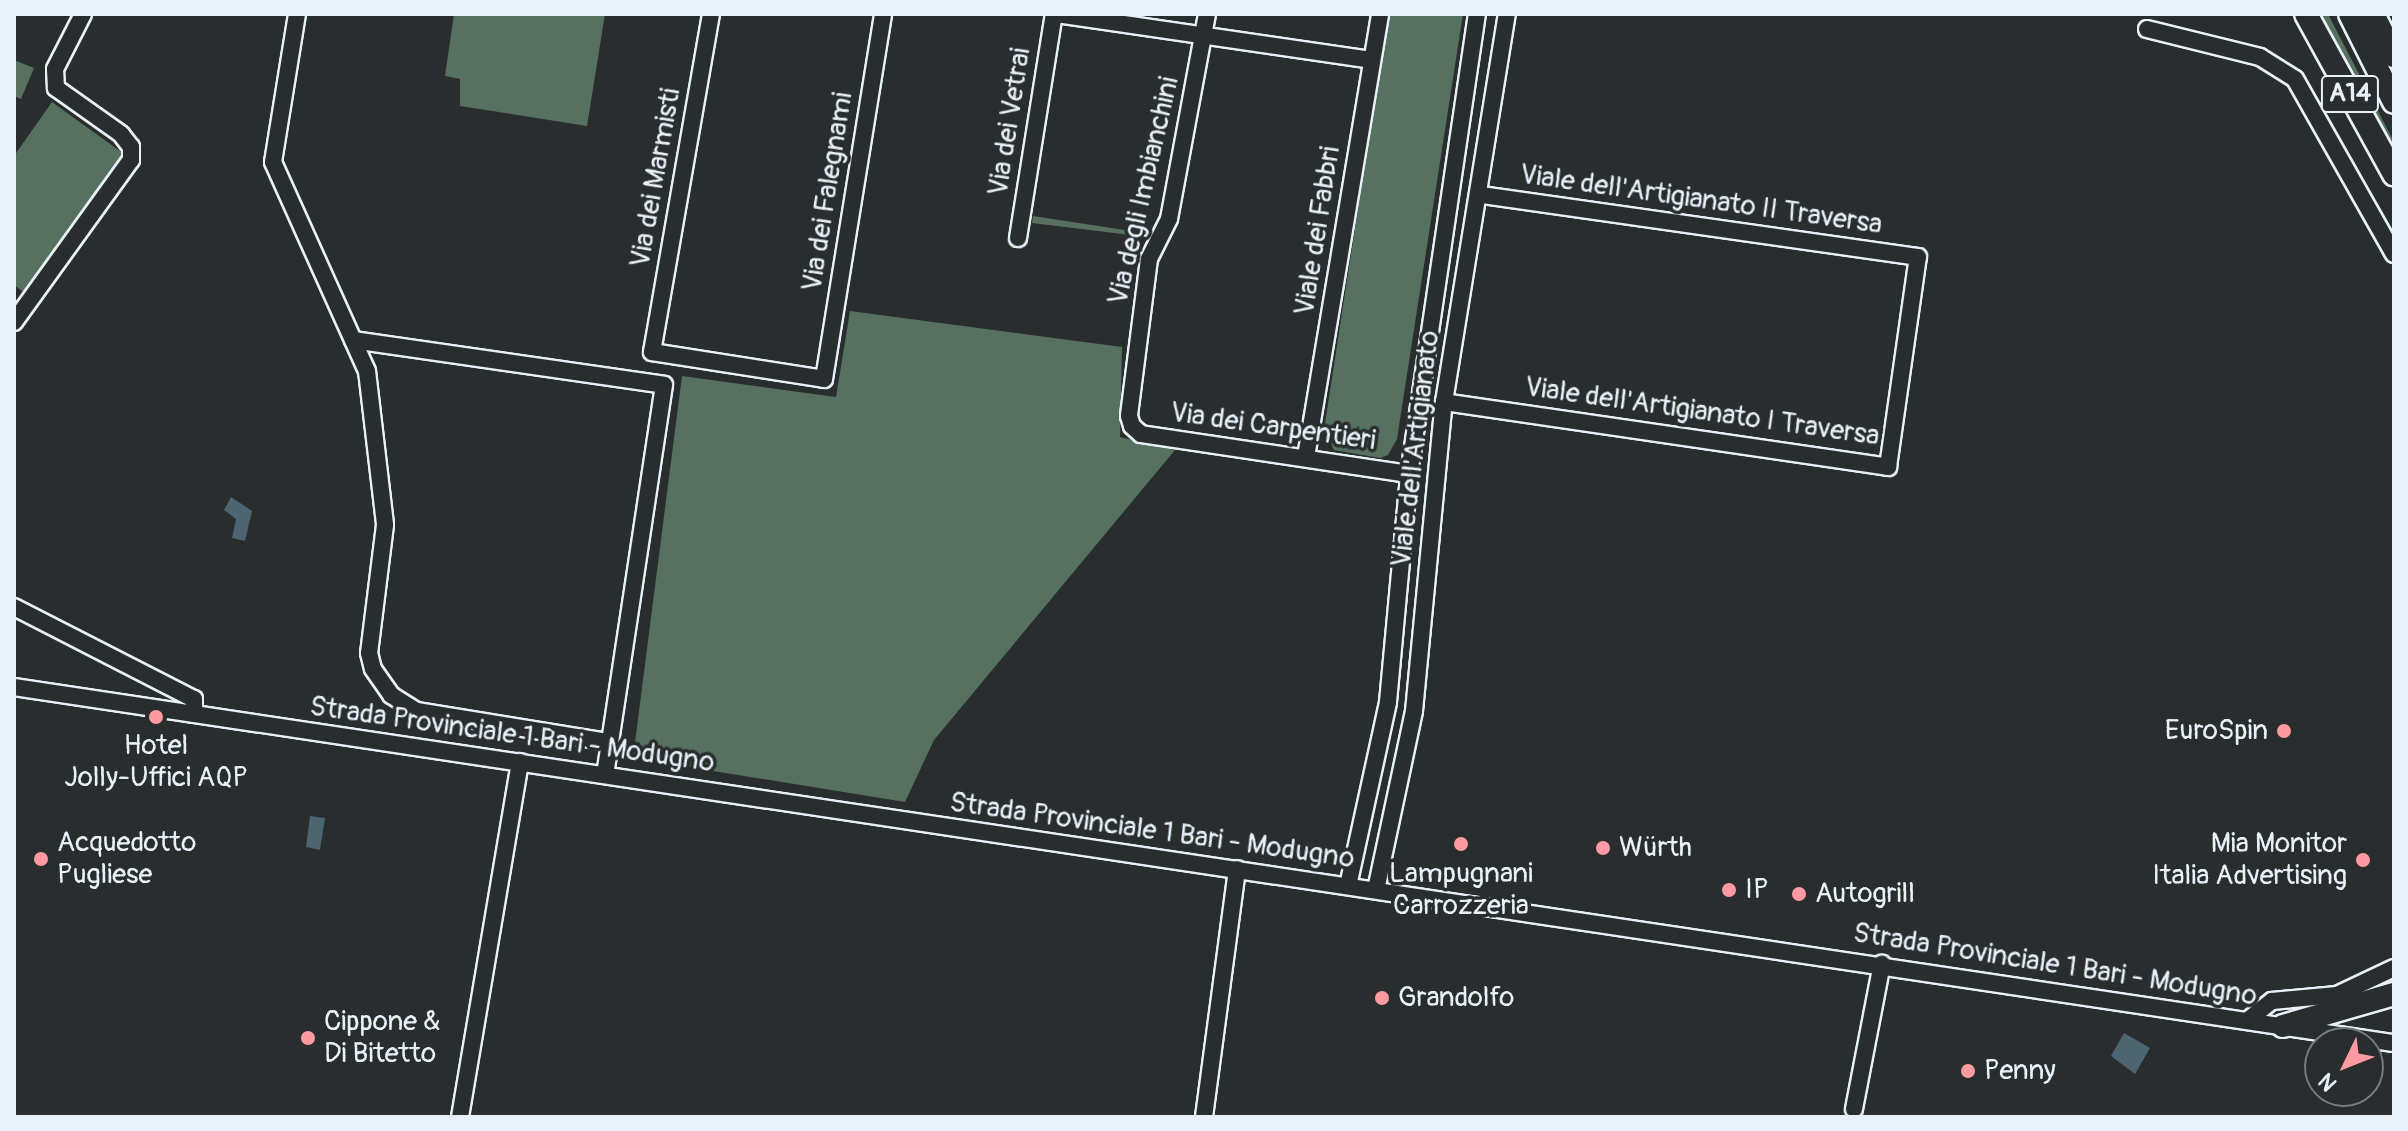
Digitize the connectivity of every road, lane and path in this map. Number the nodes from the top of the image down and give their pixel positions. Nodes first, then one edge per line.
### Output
1 (83, 14) edge
2 (297, 14) edge
3 (711, 14) edge
4 (883, 14) edge
5 (1055, 14) edge
6 (1207, 14) edge
7 (1380, 14) edge
8 (1477, 14) edge
9 (1507, 14) edge
10 (2306, 14) edge
11 (2350, 14) edge
12 (2373, 14) edge
13 (2147, 29) dead end
14 (1204, 36) junction
15 (2394, 56) edge
16 (1372, 60) junction
17 (2394, 102) edge
18 (2394, 174) edge
19 (1478, 194) junction
20 (1018, 238) dead end
21 (2394, 254) edge
22 (1918, 257) joint
23 (14, 322) edge
24 (353, 340) junction
25 (824, 379) joint
26 (1444, 402) junction
27 (1132, 426) joint
28 (1306, 457) junction
29 (1409, 474) junction
30 (14, 607) edge
31 (14, 687) edge
32 (194, 714) junction
33 (609, 742) junction
34 (520, 762) junction
35 (605, 775) junction
36 (1237, 869) junction
37 (1348, 886) junction
38 (1376, 890) junction
39 (1882, 964) junction
40 (2394, 968) edge
41 (2394, 994) edge
42 (2247, 1021) junction
43 (2283, 1026) junction
44 (2394, 1043) edge
45 (1854, 1109) dead end
46 (460, 1117) edge
47 (1204, 1117) edge

1 - 23 street
2 - 24 street
3 - 25 street, Via dei Marmisti
4 - 25 street, Via dei Falegnami
5 - 14 street
5 - 20 street, Via dei Vetrai
6 - 14 street, Via degli Imbianchini
7 - 16 street, Viale dei Fabbri
8 - 29 street, Viale dell'Artigianato
9 - 19 street, Viale dell'Artigianato
10 - 18 highway, A14
11 - 17 highway, A14
12 - 15 highway, A14
13 - 21 street
14 - 16 street
14 - 27 street, Via degli Imbianchini
16 - 28 street, Viale dei Fabbri
19 - 22 street, Viale dell'Artigianato II Traversa
19 - 26 street, Viale dell'Artigianato
22 - 26 street, Viale dell'Artigianato I Traversa
24 - 33 street
24 - 33 street
26 - 38 street, Viale dell'Artigianato
27 - 28 street, Via dei Carpentieri
28 - 29 street, Via dei Carpentieri
29 - 37 street, Viale dell'Artigianato
30 - 32 street
31 - 32 street, Strada Provinciale 1 Bari - Modugno
32 - 34 street, Strada Provinciale 1 Bari - Modugno
33 - 35 street
34 - 35 street, Strada Provinciale 1 Bari - Modugno
34 - 46 street
35 - 36 street, Strada Provinciale 1 Bari - Modugno
36 - 37 street, Strada Provinciale 1 Bari - Modugno
36 - 47 street
37 - 38 street, Strada Provinciale 1 Bari - Modugno
38 - 39 street, Strada Provinciale 1 Bari - Modugno
39 - 42 street, Strada Provinciale 1 Bari - Modugno
39 - 45 street
40 - 42 street
41 - 43 highway
42 - 43 street, Strada Provinciale 1 Bari - Modugno
43 - 44 street, Strada Provinciale 1 Bari - Modugno

